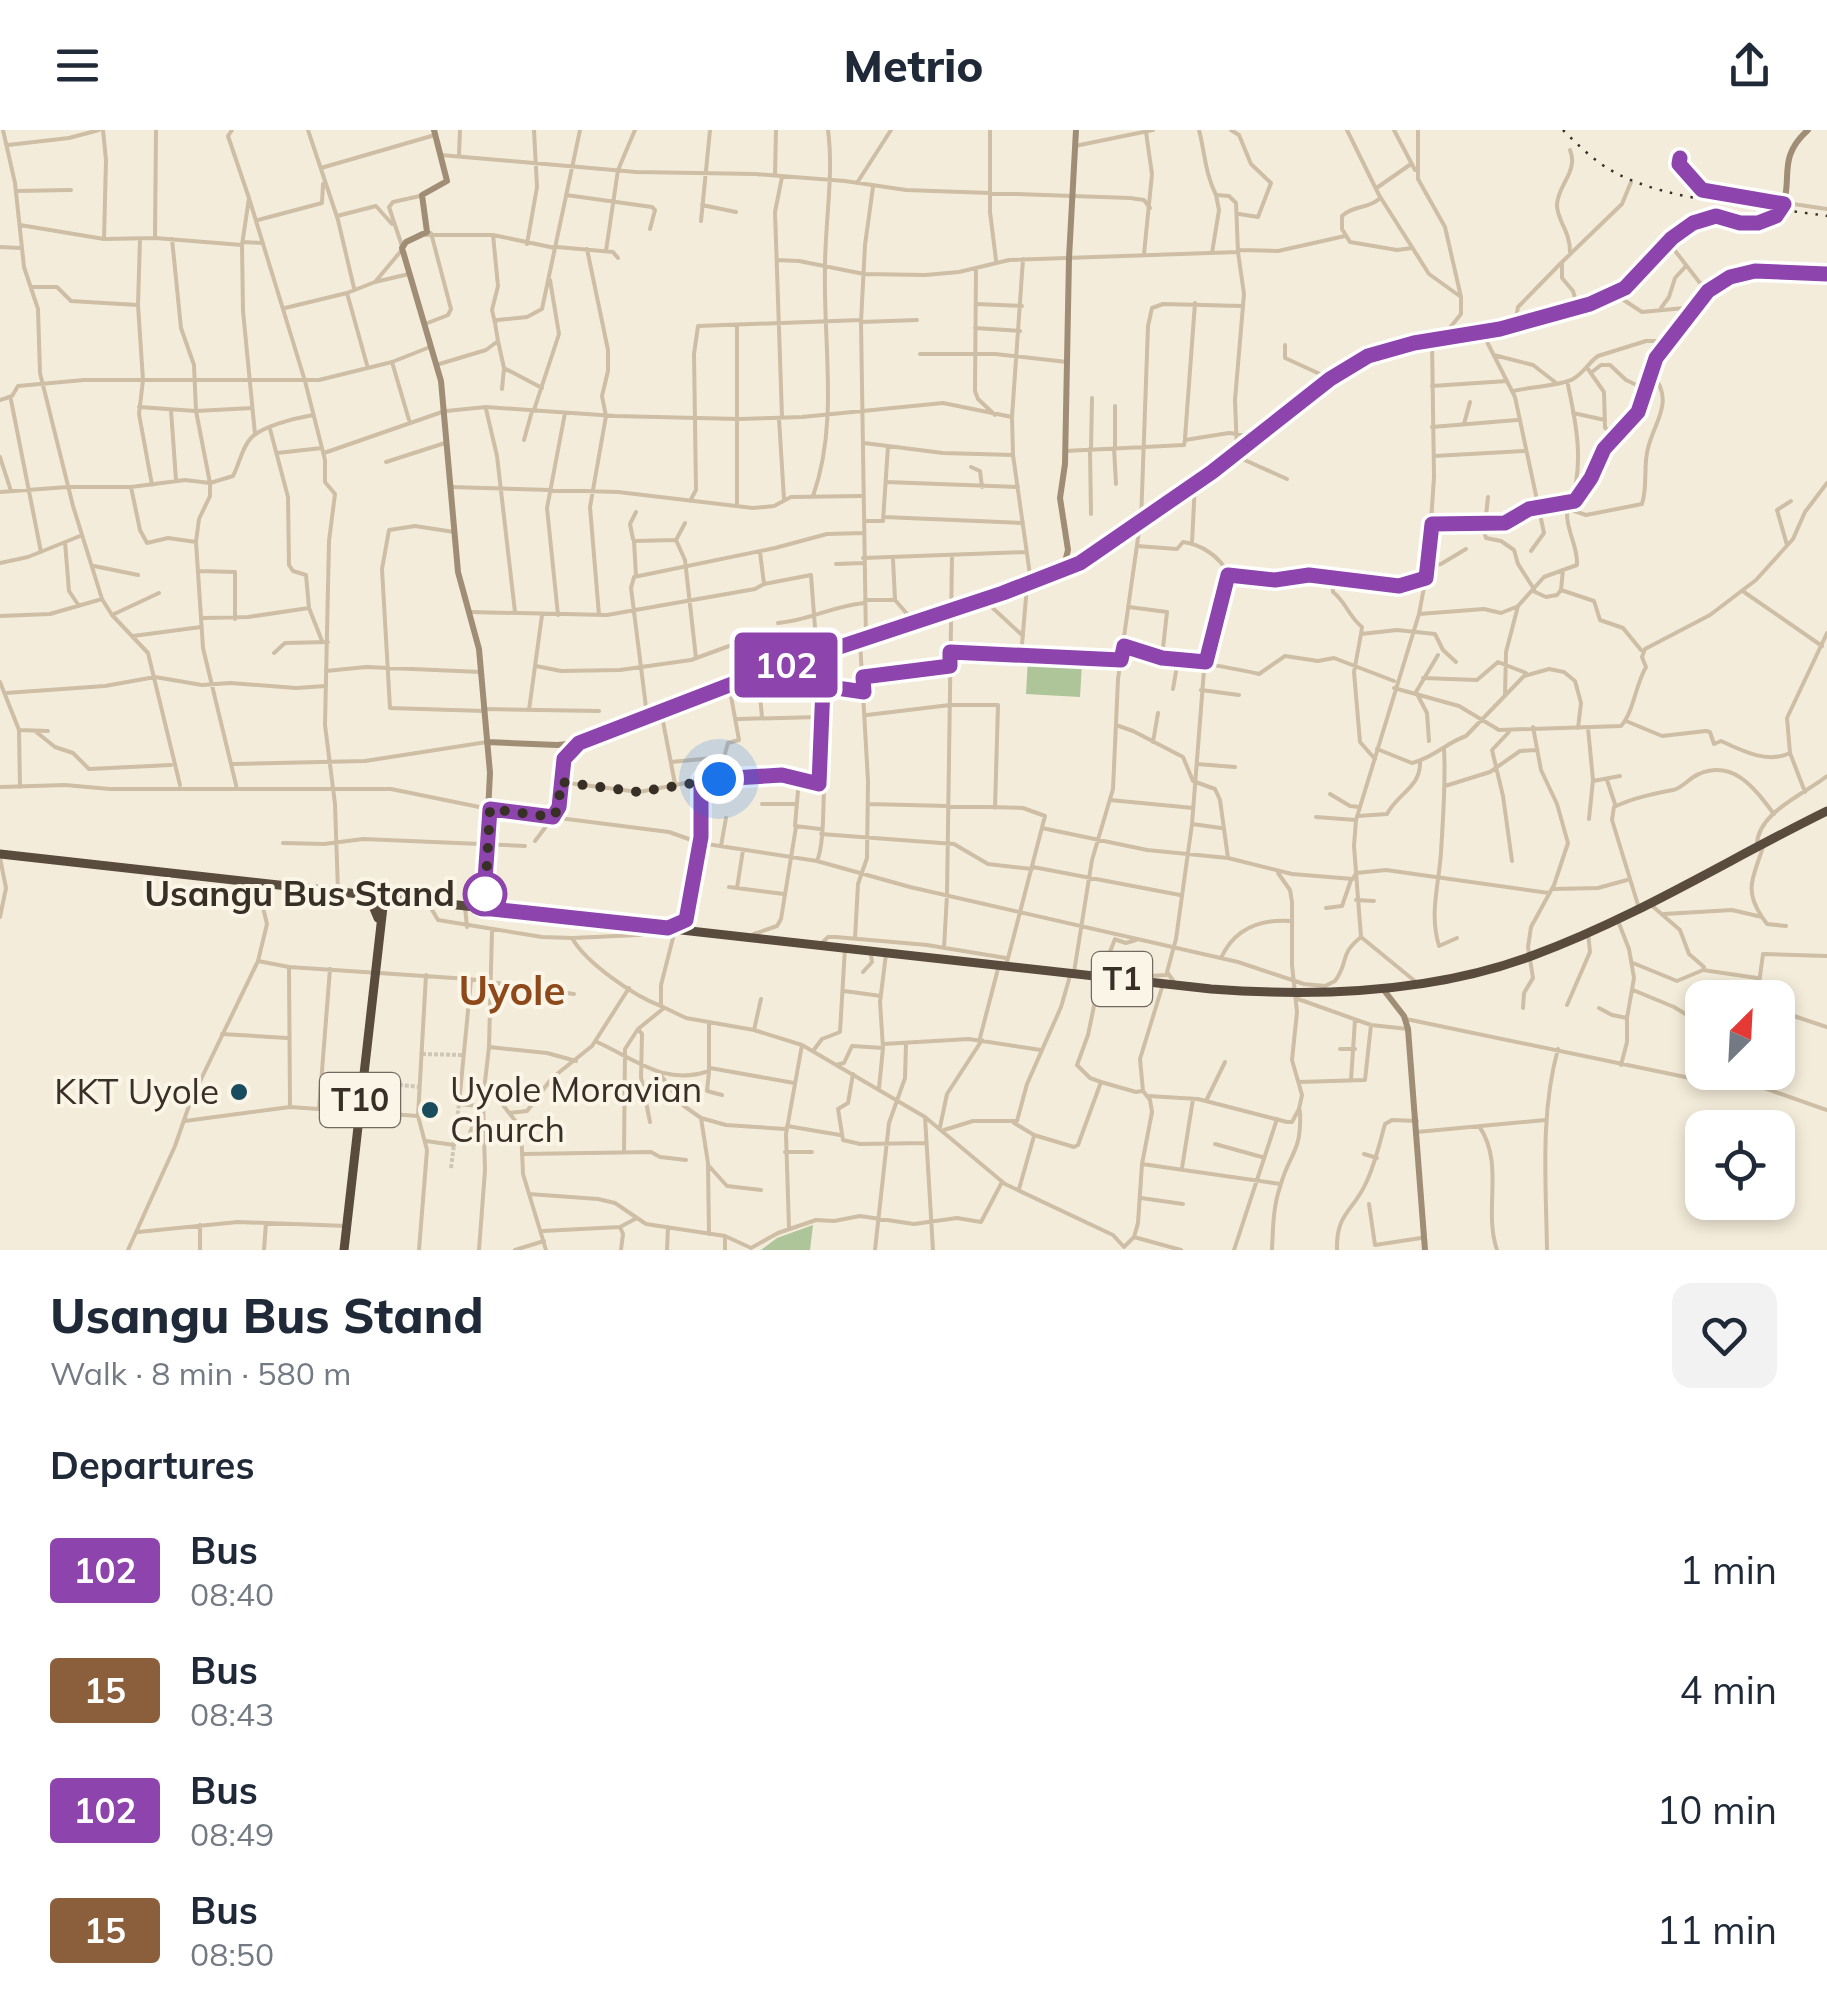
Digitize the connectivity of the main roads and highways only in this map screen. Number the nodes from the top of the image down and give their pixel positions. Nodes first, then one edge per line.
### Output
1 (1827, 811) edge
2 (0, 856) edge
3 (354, 894) junction
4 (382, 898) junction
5 (409, 901) junction
6 (381, 917) junction
7 (344, 1250) edge

1 - 5 highway, T1
2 - 3 highway, T1
3 - 4 highway, T1
3 - 6 highway
4 - 5 highway, T1
4 - 6 highway, T10
5 - 6 highway
6 - 7 highway, T10

